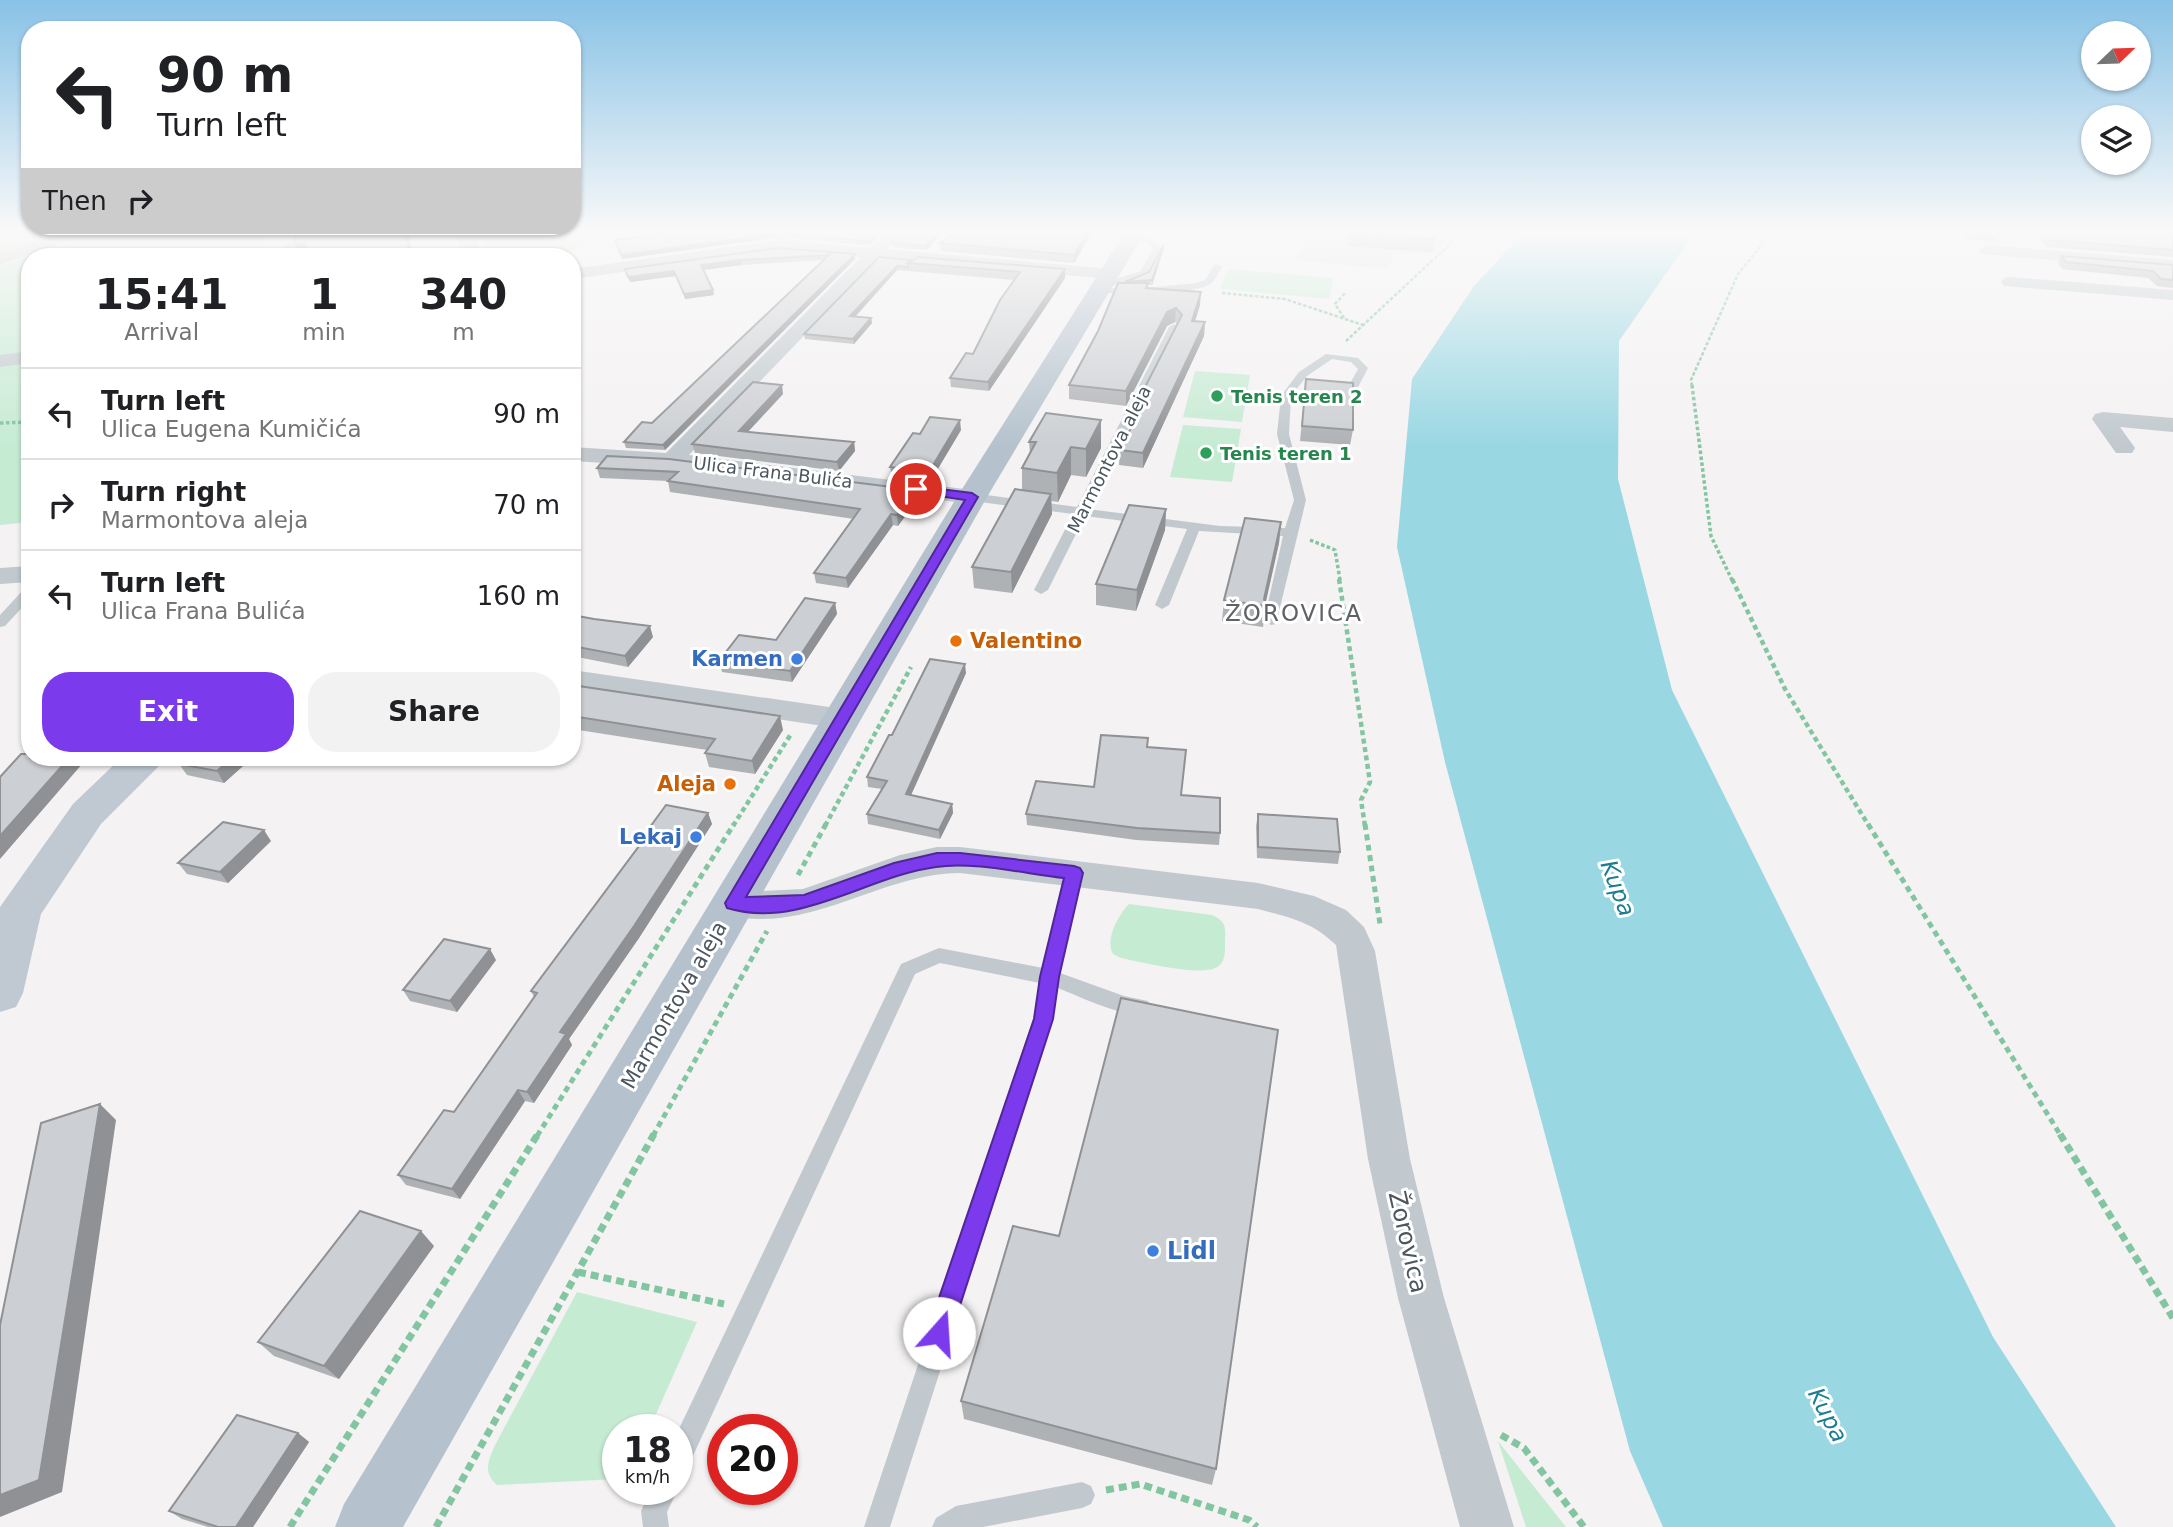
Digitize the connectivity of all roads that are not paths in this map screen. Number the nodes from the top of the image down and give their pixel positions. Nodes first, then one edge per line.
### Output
1 (825, 303) edge
2 (1093, 303) edge
3 (1174, 327) edge
4 (21, 359) edge
5 (0, 361) edge
6 (1352, 389) edge
7 (2173, 425) edge
8 (2124, 448) dead end
9 (581, 455) edge
10 (672, 460) junction
11 (972, 497) junction
12 (1082, 510) junction
13 (1194, 527) junction
14 (1290, 532) junction
15 (21, 575) edge
16 (0, 576) edge
17 (1041, 590) dead end
18 (21, 601) edge
19 (1163, 605) dead end
20 (1271, 621) dead end
21 (0, 624) edge
22 (581, 680) edge
23 (824, 716) junction
24 (136, 766) edge
25 (1074, 873) junction
26 (734, 903) junction
27 (1050, 977) junction
28 (0, 993) edge
29 (1162, 1011) edge
30 (693, 1428) edge
31 (1082, 1495) road end
32 (657, 1505) edge
33 (366, 1527) edge
34 (656, 1527) edge
35 (877, 1527) edge
36 (945, 1527) edge
37 (1487, 1527) edge

1 - 10 street
2 - 11 main road, Marmontova aleja
3 - 12 lane, Marmontova aleja
4 - 5 street
6 - 14 lane
7 - 8 street
9 - 10 street, Ulica Frana Bulića
10 - 11 street, Ulica Frana Bulića
11 - 12 lane
11 - 23 main road, Marmontova aleja
12 - 13 lane
12 - 17 lane, Marmontova aleja
13 - 14 lane
13 - 19 lane
14 - 20 lane
15 - 16 street
18 - 21 lane
22 - 23 street
23 - 26 main road, Marmontova aleja
24 - 28 main road
25 - 26 street
25 - 27 lane
25 - 37 street, Žorovica
26 - 33 main road, Marmontova aleja
27 - 29 lane
27 - 30 lane
27 - 35 lane
31 - 36 lane
32 - 34 lane

